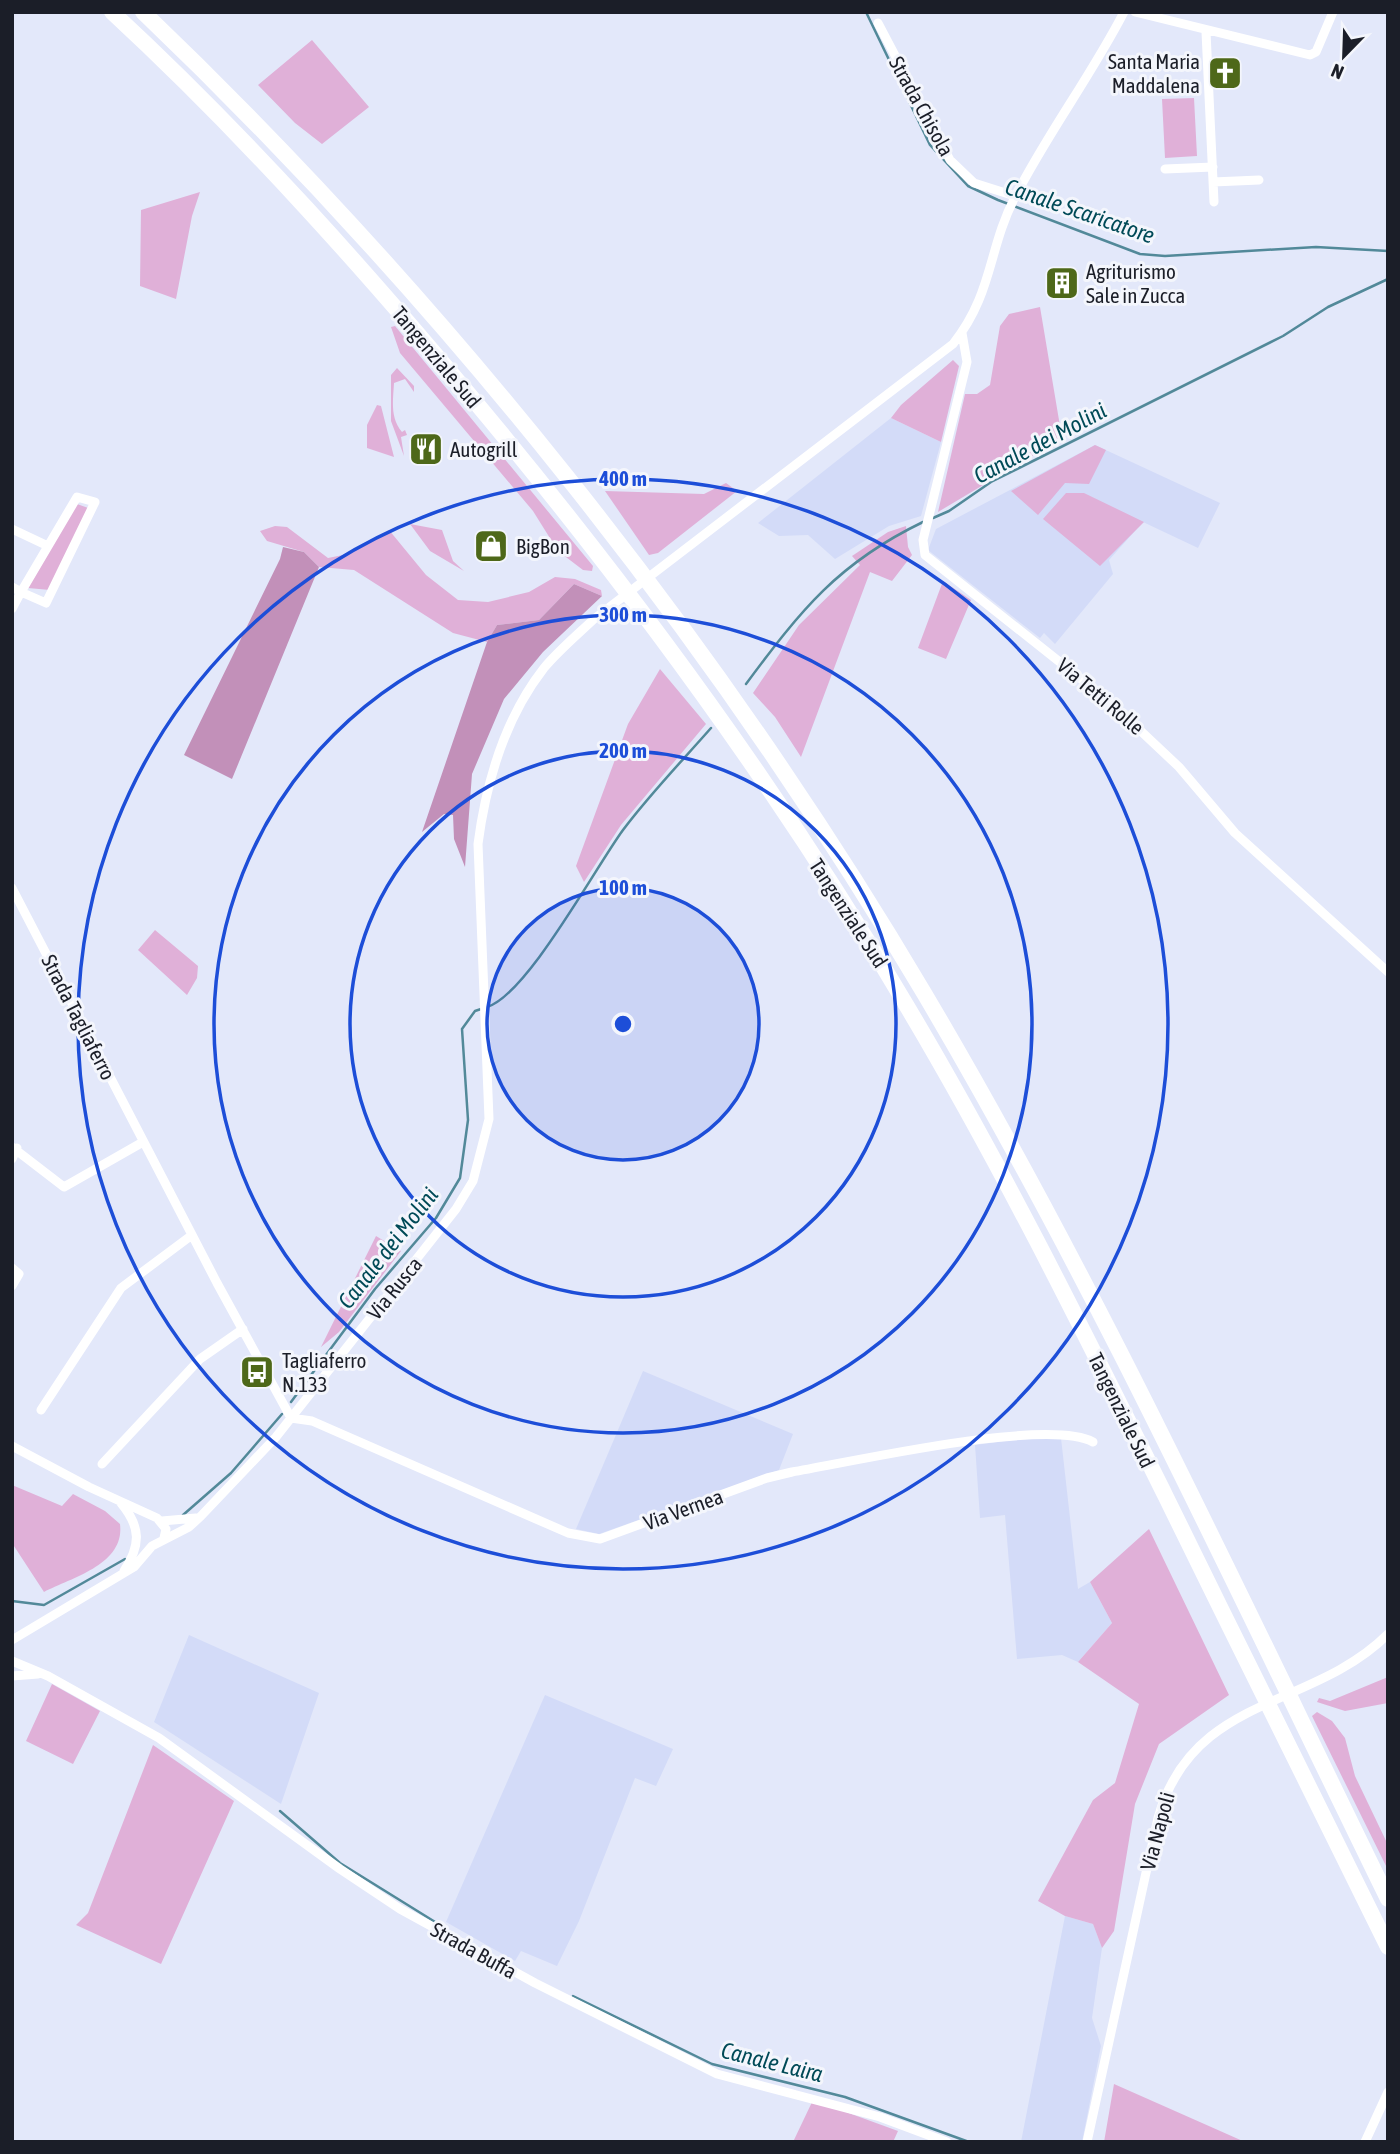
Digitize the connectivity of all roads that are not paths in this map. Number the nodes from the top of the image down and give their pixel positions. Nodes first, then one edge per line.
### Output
1 (112, 12) edge
2 (1124, 12) edge
3 (1135, 12) edge
4 (1333, 12) edge
5 (145, 14) edge
6 (877, 23) dead end
7 (1206, 32) junction
8 (1213, 167) junction
9 (1165, 169) dead end
10 (1258, 180) dead end
11 (1213, 182) junction
12 (1014, 198) junction
13 (1214, 202) dead end
14 (962, 332) junction
15 (12, 529) edge
16 (48, 546) junction
17 (16, 590) edge
18 (12, 609) edge
19 (13, 891) edge
20 (1388, 972) edge
21 (144, 1142) junction
22 (15, 1148) edge
23 (12, 1158) edge
24 (192, 1235) junction
25 (12, 1268) edge
26 (12, 1286) edge
27 (243, 1329) junction
28 (41, 1410) dead end
29 (291, 1418) junction
30 (1093, 1441) dead end
31 (12, 1446) edge
32 (102, 1464) dead end
33 (118, 1499) junction
34 (201, 1516) junction
35 (159, 1519) junction
36 (138, 1534) junction
37 (164, 1538) junction
38 (152, 1546) junction
39 (124, 1571) junction
40 (1388, 1634) edge
41 (12, 1640) edge
42 (12, 1661) edge
43 (43, 1674) junction
44 (12, 1676) edge
45 (1388, 1899) edge
46 (1388, 1947) edge
47 (1388, 2092) edge
48 (947, 2142) edge
49 (1087, 2142) edge
50 (1366, 2142) edge

1 - 46 highway, Tangenziale Sud
2 - 12 street, Via Rusca
3 - 7 street
4 - 7 street
5 - 45 highway, Tangenziale Sud
6 - 12 street, Strada Chisola
7 - 8 street
8 - 9 street
8 - 11 street
10 - 11 street
11 - 13 street
12 - 14 street, Via Rusca
14 - 20 street, Via Tetti Rolle
14 - 29 street, Via Rusca
15 - 16 street
16 - 17 street
16 - 17 street
17 - 18 street
19 - 21 street, Strada Tagliaferro
21 - 22 street
21 - 24 street, Strada Tagliaferro
22 - 23 street
24 - 27 street, Strada Tagliaferro
24 - 28 street
25 - 26 street
27 - 29 street, Strada Tagliaferro
27 - 32 street
29 - 30 street, Via Vernea
29 - 34 street, Via Rusca
31 - 33 street
33 - 35 street
33 - 36 street
34 - 35 street
34 - 37 street, Via Rusca
35 - 36 street
35 - 37 street
36 - 38 street
36 - 39 street
37 - 38 street
38 - 39 street
39 - 41 street
40 - 49 street, Via Napoli
42 - 43 street, Strada Buffa
43 - 44 street
43 - 48 street, Strada Buffa
47 - 50 street

